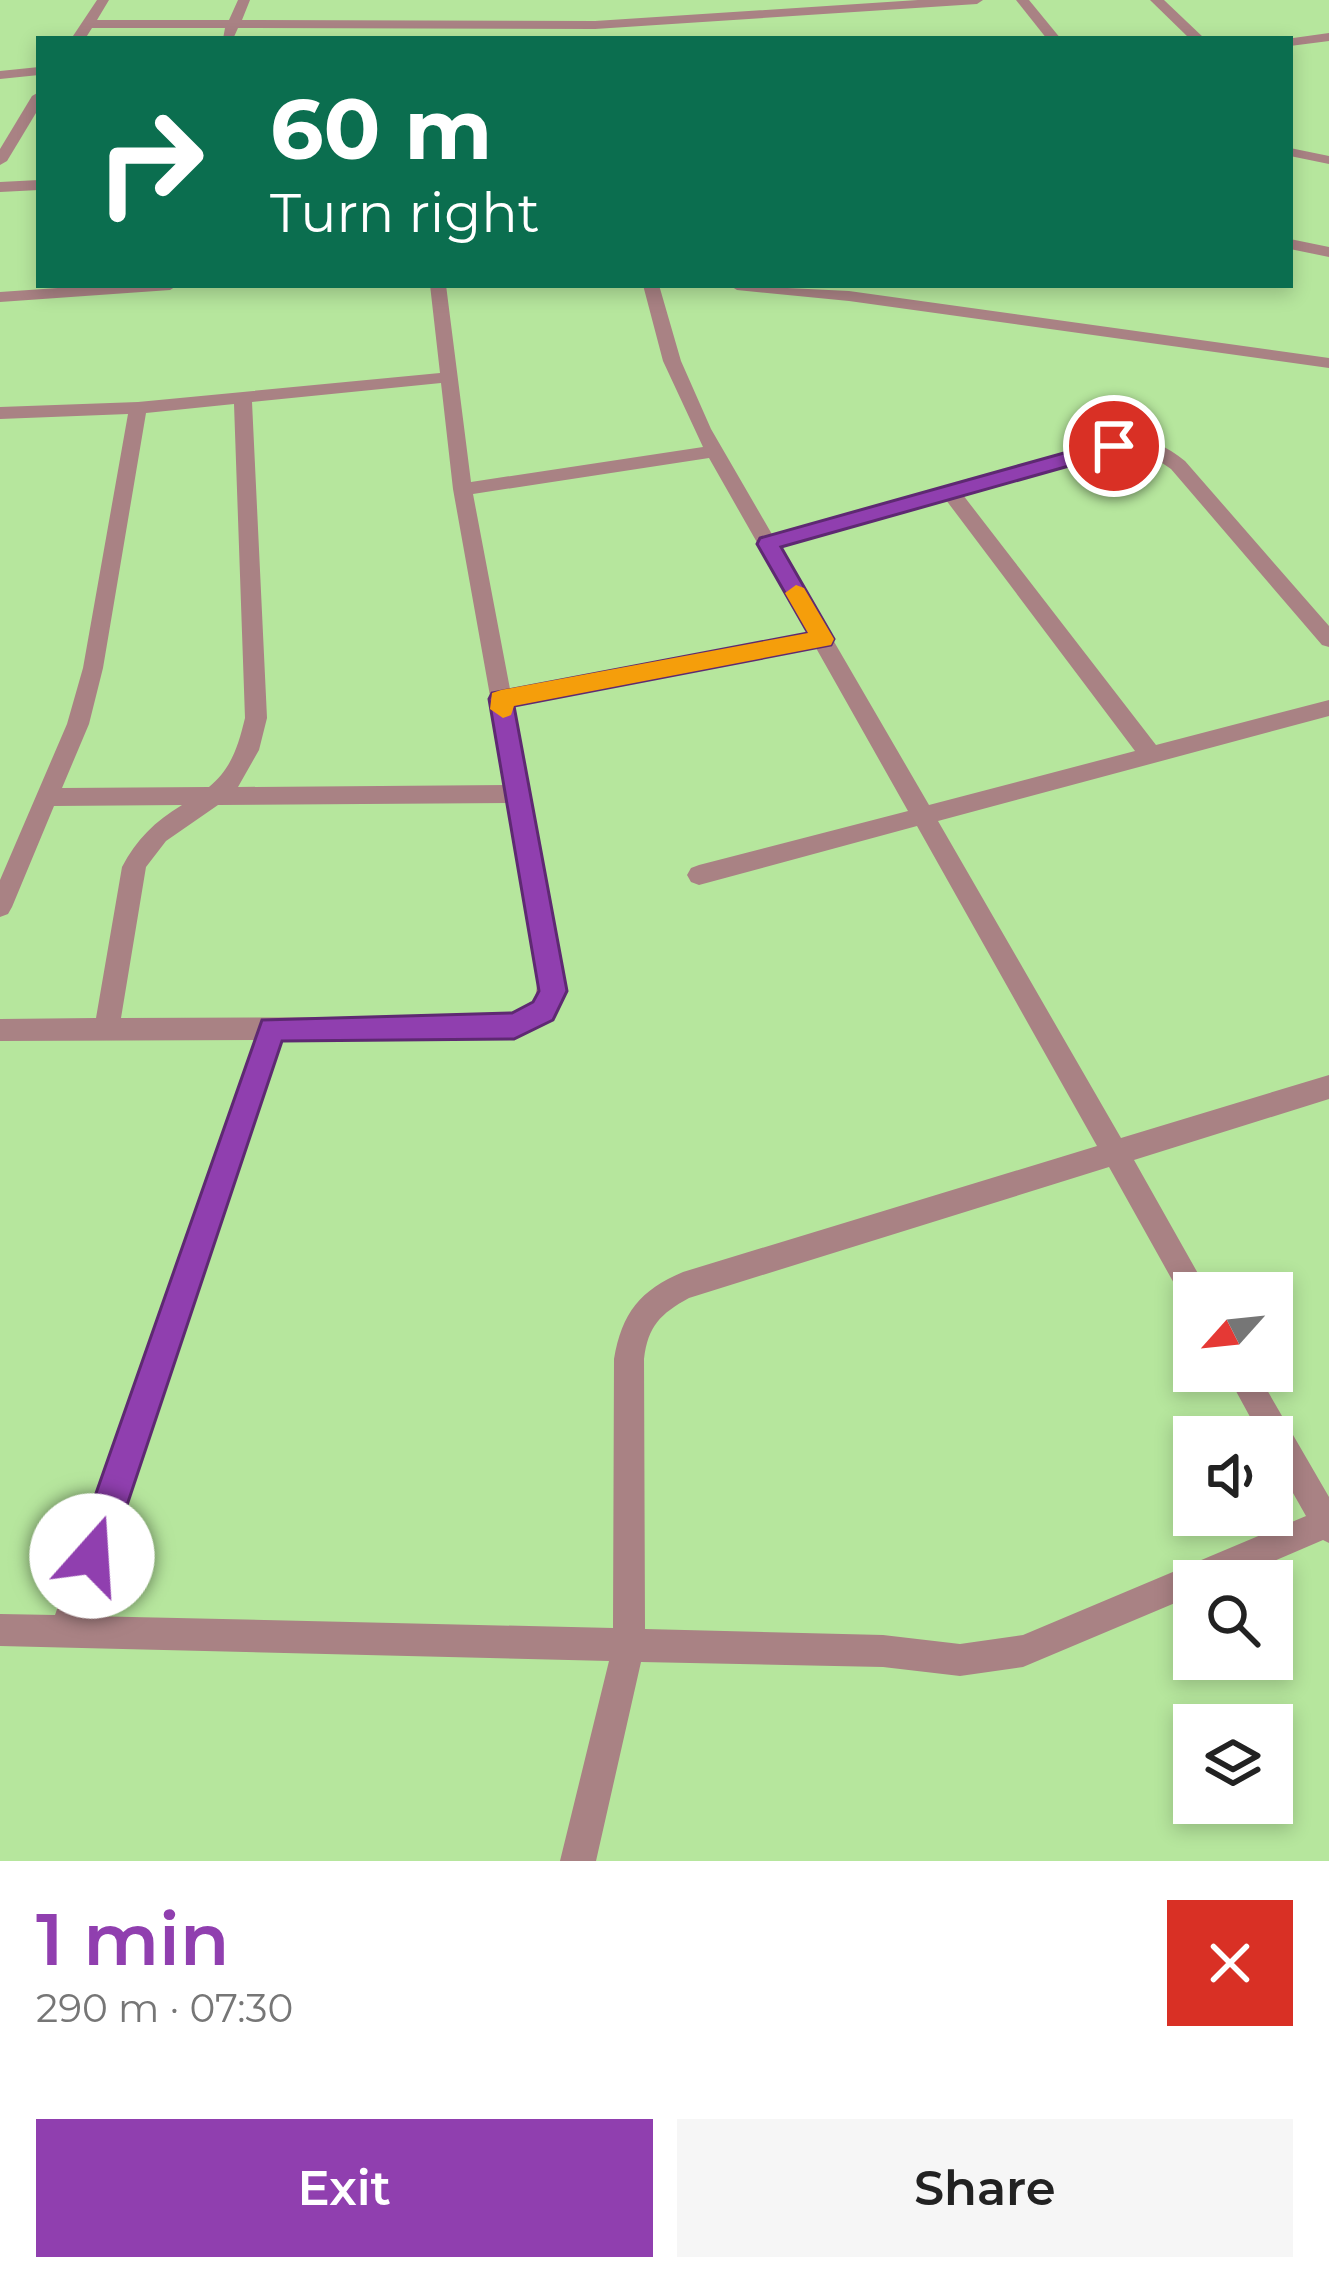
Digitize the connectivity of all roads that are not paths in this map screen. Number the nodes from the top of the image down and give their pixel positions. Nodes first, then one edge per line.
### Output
1 (103, 0) edge
2 (244, 0) edge
3 (977, 0) edge
4 (1022, 0) edge
5 (1156, 0) edge
6 (90, 23) junction
7 (484, 26) edge
8 (230, 32) edge
9 (80, 36) edge
10 (1052, 36) edge
11 (1195, 36) edge
12 (1329, 37) edge
13 (1293, 42) edge
14 (36, 71) edge
15 (0, 75) edge
16 (36, 101) edge
17 (1293, 153) edge
18 (1329, 160) edge
19 (0, 161) edge
20 (36, 185) edge
21 (0, 187) edge
22 (1293, 245) edge
23 (1329, 252) edge
24 (128, 288) edge
25 (438, 288) edge
26 (652, 288) edge
27 (767, 288) edge
28 (0, 297) edge
29 (1329, 363) edge
30 (449, 377) junction
31 (243, 397) junction
32 (139, 408) junction
33 (0, 413) edge
34 (715, 451) junction
35 (462, 489) junction
36 (949, 490) junction
37 (768, 544) junction
38 (823, 639) junction
39 (1329, 640) edge
40 (501, 699) junction
41 (1325, 715) edge
42 (1149, 753) junction
43 (219, 793) junction
44 (518, 794) junction
45 (49, 796) junction
46 (924, 818) junction
47 (699, 875) dead end
48 (0, 908) edge
49 (272, 1029) junction
50 (0, 1030) edge
51 (107, 1030) junction
52 (1329, 1087) edge
53 (1116, 1155) junction
54 (1183, 1272) edge
55 (1252, 1392) edge
56 (1328, 1524) edge
57 (0, 1630) edge
58 (66, 1630) junction
59 (629, 1644) junction
60 (578, 1861) edge

1 - 6 street
2 - 8 street
3 - 7 street
4 - 10 street
5 - 11 street
6 - 8 street
6 - 9 street
7 - 8 street
12 - 13 street
14 - 15 street
16 - 19 street
17 - 18 street
20 - 21 street
22 - 23 street
24 - 28 street
25 - 30 street
26 - 34 street
27 - 29 street
30 - 31 street
30 - 35 street
31 - 32 street
31 - 43 street
32 - 33 street
32 - 45 street
34 - 35 street
34 - 37 street
35 - 40 street
36 - 37 street
36 - 39 street
36 - 42 street
37 - 38 street
38 - 40 street
38 - 46 street
40 - 44 street
41 - 42 street
42 - 46 street
43 - 44 street
43 - 45 street
43 - 51 street
44 - 49 street
45 - 48 street
46 - 47 street
46 - 53 street
49 - 51 street
49 - 58 street
50 - 51 street
52 - 53 street
53 - 54 street
53 - 59 street
55 - 56 street
56 - 59 street
57 - 58 street
58 - 59 street
59 - 60 street

